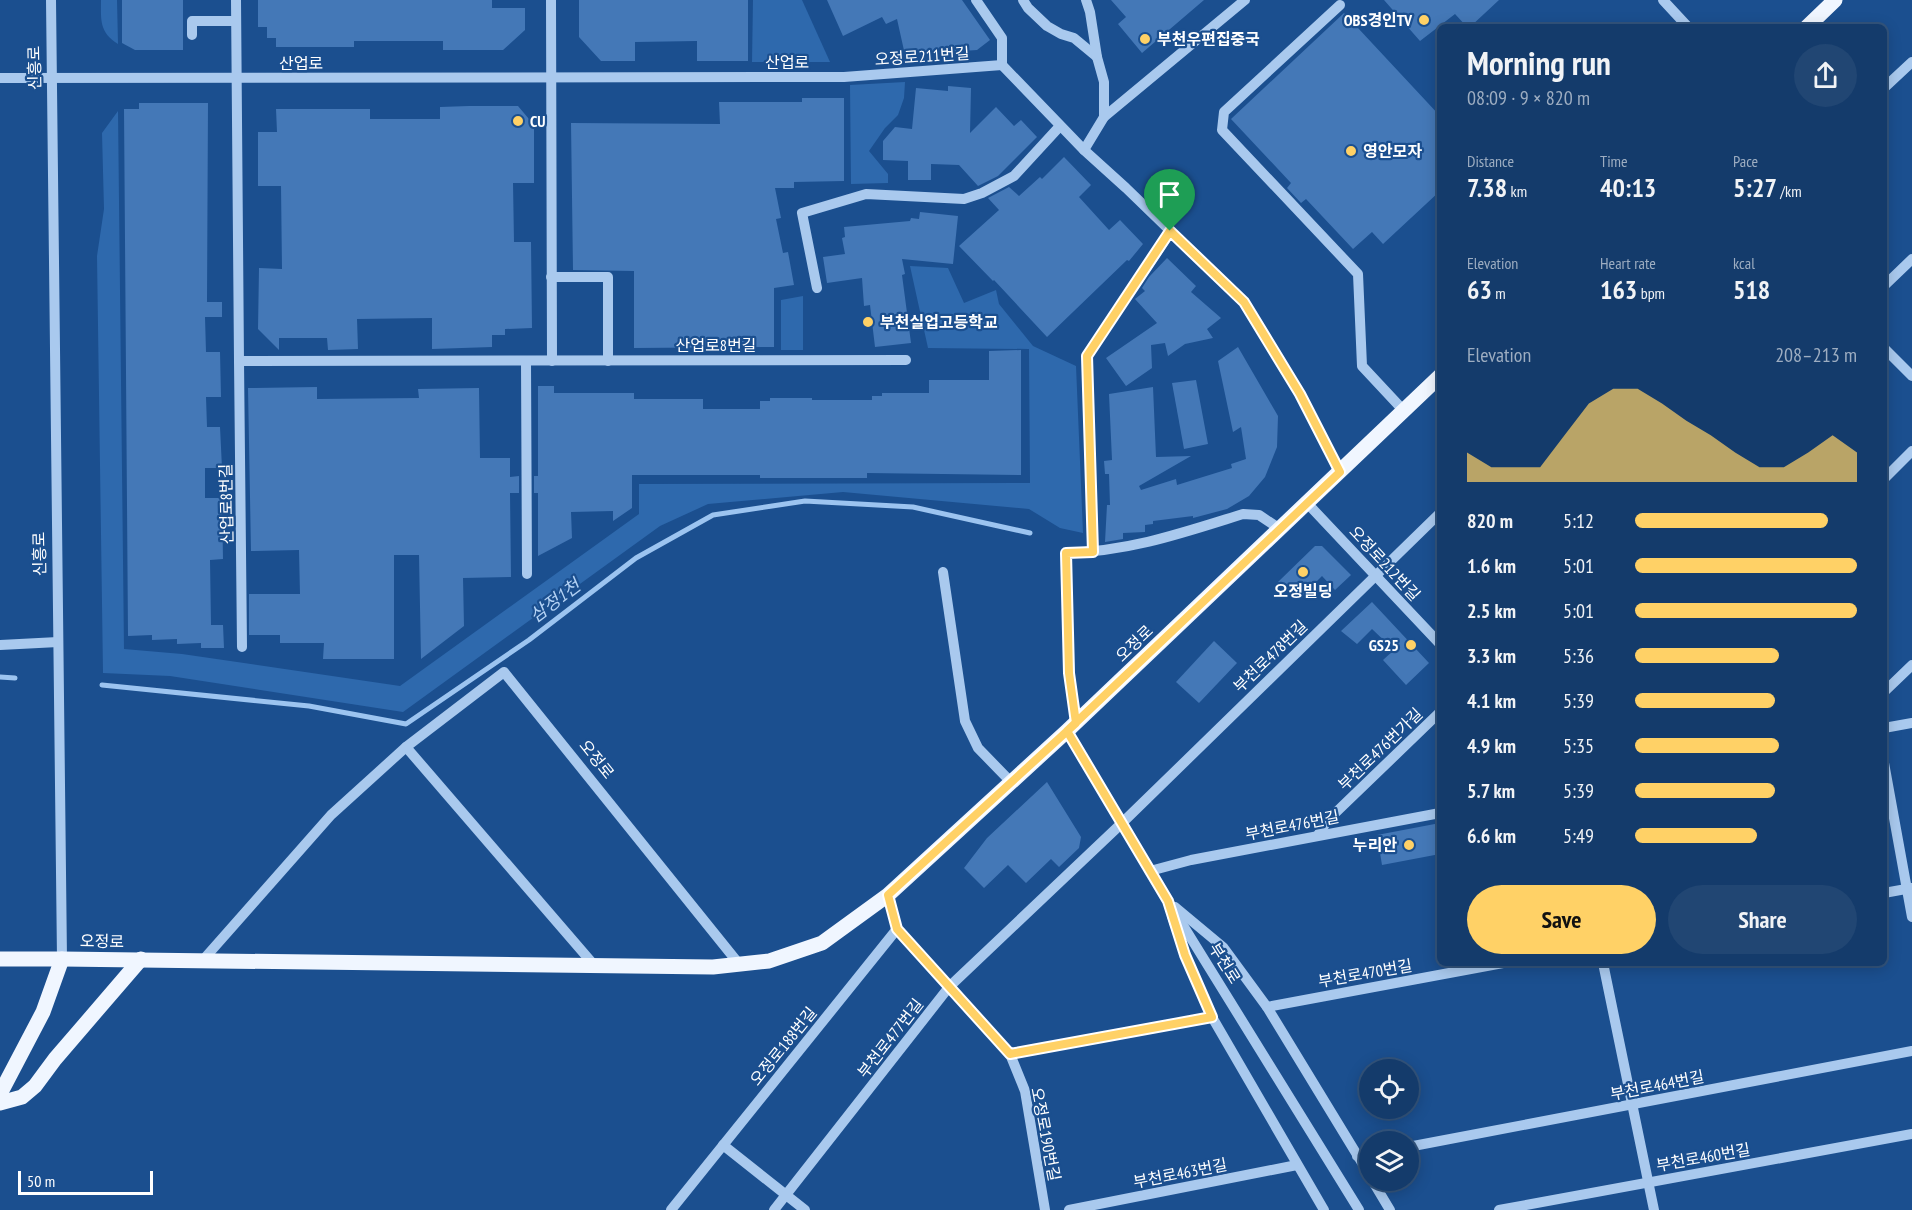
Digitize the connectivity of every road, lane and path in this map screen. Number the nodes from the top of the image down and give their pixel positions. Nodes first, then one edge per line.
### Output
1 (51, 0) edge
2 (236, 0) edge
3 (550, 0) edge
4 (976, 0) edge
5 (1023, 0) edge
6 (1086, 0) edge
7 (1245, 0) edge
8 (1663, 0) edge
9 (1835, 0) edge
10 (1340, 5) dead end
11 (236, 21) junction
12 (1685, 24) edge
13 (1810, 24) edge
14 (192, 35) dead end
15 (1097, 57) junction
16 (1912, 62) edge
17 (1002, 65) junction
18 (844, 76) joint
19 (0, 78) edge
20 (550, 78) junction
21 (52, 79) junction
22 (236, 79) junction
23 (1887, 85) edge
24 (1104, 117) junction
25 (1060, 126) junction
26 (1084, 150) junction
27 (1170, 231) junction
28 (1912, 259) edge
29 (551, 277) junction
30 (1887, 283) edge
31 (817, 288) dead end
32 (1887, 351) edge
33 (906, 360) dead end
34 (239, 361) junction
35 (526, 361) junction
36 (552, 361) junction
37 (608, 361) junction
38 (1912, 376) edge
39 (1437, 379) edge
40 (1404, 411) junction
41 (1912, 451) edge
42 (1340, 472) junction
43 (1887, 476) edge
44 (1307, 503) junction
45 (1437, 516) edge
46 (1280, 529) junction
47 (1093, 552) junction
48 (943, 572) dead end
49 (527, 574) dead end
50 (1375, 575) junction
51 (58, 642) junction
52 (1437, 642) edge
53 (0, 645) edge
54 (243, 646) dead end
55 (1912, 665) edge
56 (1887, 689) edge
57 (1437, 715) edge
58 (1912, 723) edge
59 (1071, 727) junction
60 (1887, 727) edge
61 (406, 747) junction
62 (1887, 778) edge
63 (1011, 783) junction
64 (1437, 814) edge
65 (1122, 823) junction
66 (1318, 835) junction
67 (1150, 870) junction
68 (1909, 888) edge
69 (1887, 892) edge
70 (888, 895) junction
71 (1168, 901) junction
72 (1912, 917) edge
73 (897, 929) junction
74 (62, 958) junction
75 (0, 959) edge
76 (141, 959) junction
77 (203, 960) junction
78 (739, 964) junction
79 (594, 965) junction
80 (1487, 966) edge
81 (1604, 966) edge
82 (949, 987) junction
83 (1267, 1007) junction
84 (1212, 1017) junction
85 (1912, 1051) edge
86 (1010, 1054) junction
87 (0, 1094) edge
88 (0, 1103) edge
89 (1632, 1105) junction
90 (1912, 1134) edge
91 (723, 1145) junction
92 (1419, 1146) edge
93 (1357, 1155) joint
94 (1359, 1158) edge
95 (1297, 1165) junction
96 (1648, 1183) junction
97 (1379, 1191) edge
98 (786, 1195) junction
99 (671, 1210) edge
100 (774, 1210) edge
101 (805, 1210) edge
102 (1045, 1210) edge
103 (1069, 1210) edge
104 (1324, 1210) edge
105 (1359, 1210) edge
106 (1390, 1210) edge
107 (1499, 1210) edge
108 (1654, 1210) edge

1 - 21 street, 신흥로
2 - 11 street, 산업로8번길
3 - 20 street
4 - 17 street
5 - 15 street
6 - 15 street
7 - 24 street
8 - 12 street
9 - 13 main road
10 - 40 street
11 - 14 street
11 - 22 street, 산업로8번길
15 - 24 street
16 - 23 street
17 - 18 street, 오정로211번길
17 - 25 street
18 - 20 street, 산업로
19 - 21 street, 산업로
20 - 22 street, 산업로
20 - 29 street
21 - 22 street, 산업로
21 - 51 street, 신흥로
22 - 34 street, 산업로8번길
24 - 26 street
25 - 26 street
25 - 31 street
26 - 27 street
27 - 42 street
27 - 47 street
28 - 30 street
29 - 36 street
29 - 37 street
32 - 38 street
33 - 37 street, 산업로8번길
34 - 35 street, 산업로8번길
34 - 54 street, 산업로8번길
35 - 36 street, 산업로8번길
35 - 49 street
36 - 37 street, 산업로8번길
39 - 40 main road, 오정로
40 - 42 main road, 오정로
41 - 43 street
42 - 44 main road, 오정로
44 - 46 main road, 오정로
44 - 50 street, 오정로212번길
45 - 50 street, 부천로478번길
46 - 47 street
46 - 59 main road, 오정로
47 - 59 street
48 - 63 street
50 - 52 street, 오정로212번길
50 - 65 street, 부천로478번길
51 - 53 street
51 - 74 street, 신흥로
55 - 56 street
57 - 66 street, 부천로476번가길
58 - 60 street
59 - 63 main road, 오정로
59 - 65 street, 부천로
61 - 77 street, 오정로
61 - 78 street, 오정로
61 - 79 street
62 - 68 street
63 - 70 main road, 오정로
64 - 66 street, 부천로476번길
65 - 67 street, 부천로
65 - 82 street, 부천로477번길
66 - 67 street, 부천로476번길
67 - 71 street, 부천로
68 - 69 street
68 - 72 street
70 - 73 street
70 - 78 main road, 오정로
71 - 83 street
71 - 84 street
71 - 105 street, 부천로
73 - 82 street, 오정로190번길
73 - 91 street, 오정로188번길
74 - 75 main road, 오정로
74 - 76 main road, 오정로
74 - 87 main road, 신흥로
76 - 77 main road, 오정로
76 - 88 main road
77 - 79 main road, 오정로
78 - 79 main road, 오정로
80 - 83 street, 부천로470번길
81 - 89 street
82 - 86 street, 오정로190번길
82 - 98 street, 부천로477번길
83 - 93 street
84 - 86 street
84 - 95 street
85 - 89 street, 부천로464번길
86 - 102 street, 오정로190번길
89 - 92 street, 부천로464번길
89 - 96 street
90 - 96 street, 부천로460번길
91 - 98 street
91 - 99 street, 오정로188번길
93 - 94 street
95 - 103 street, 부천로463번길
95 - 104 street
96 - 107 street, 부천로460번길
96 - 108 street
97 - 106 street
98 - 100 street, 부천로477번길
98 - 101 street

